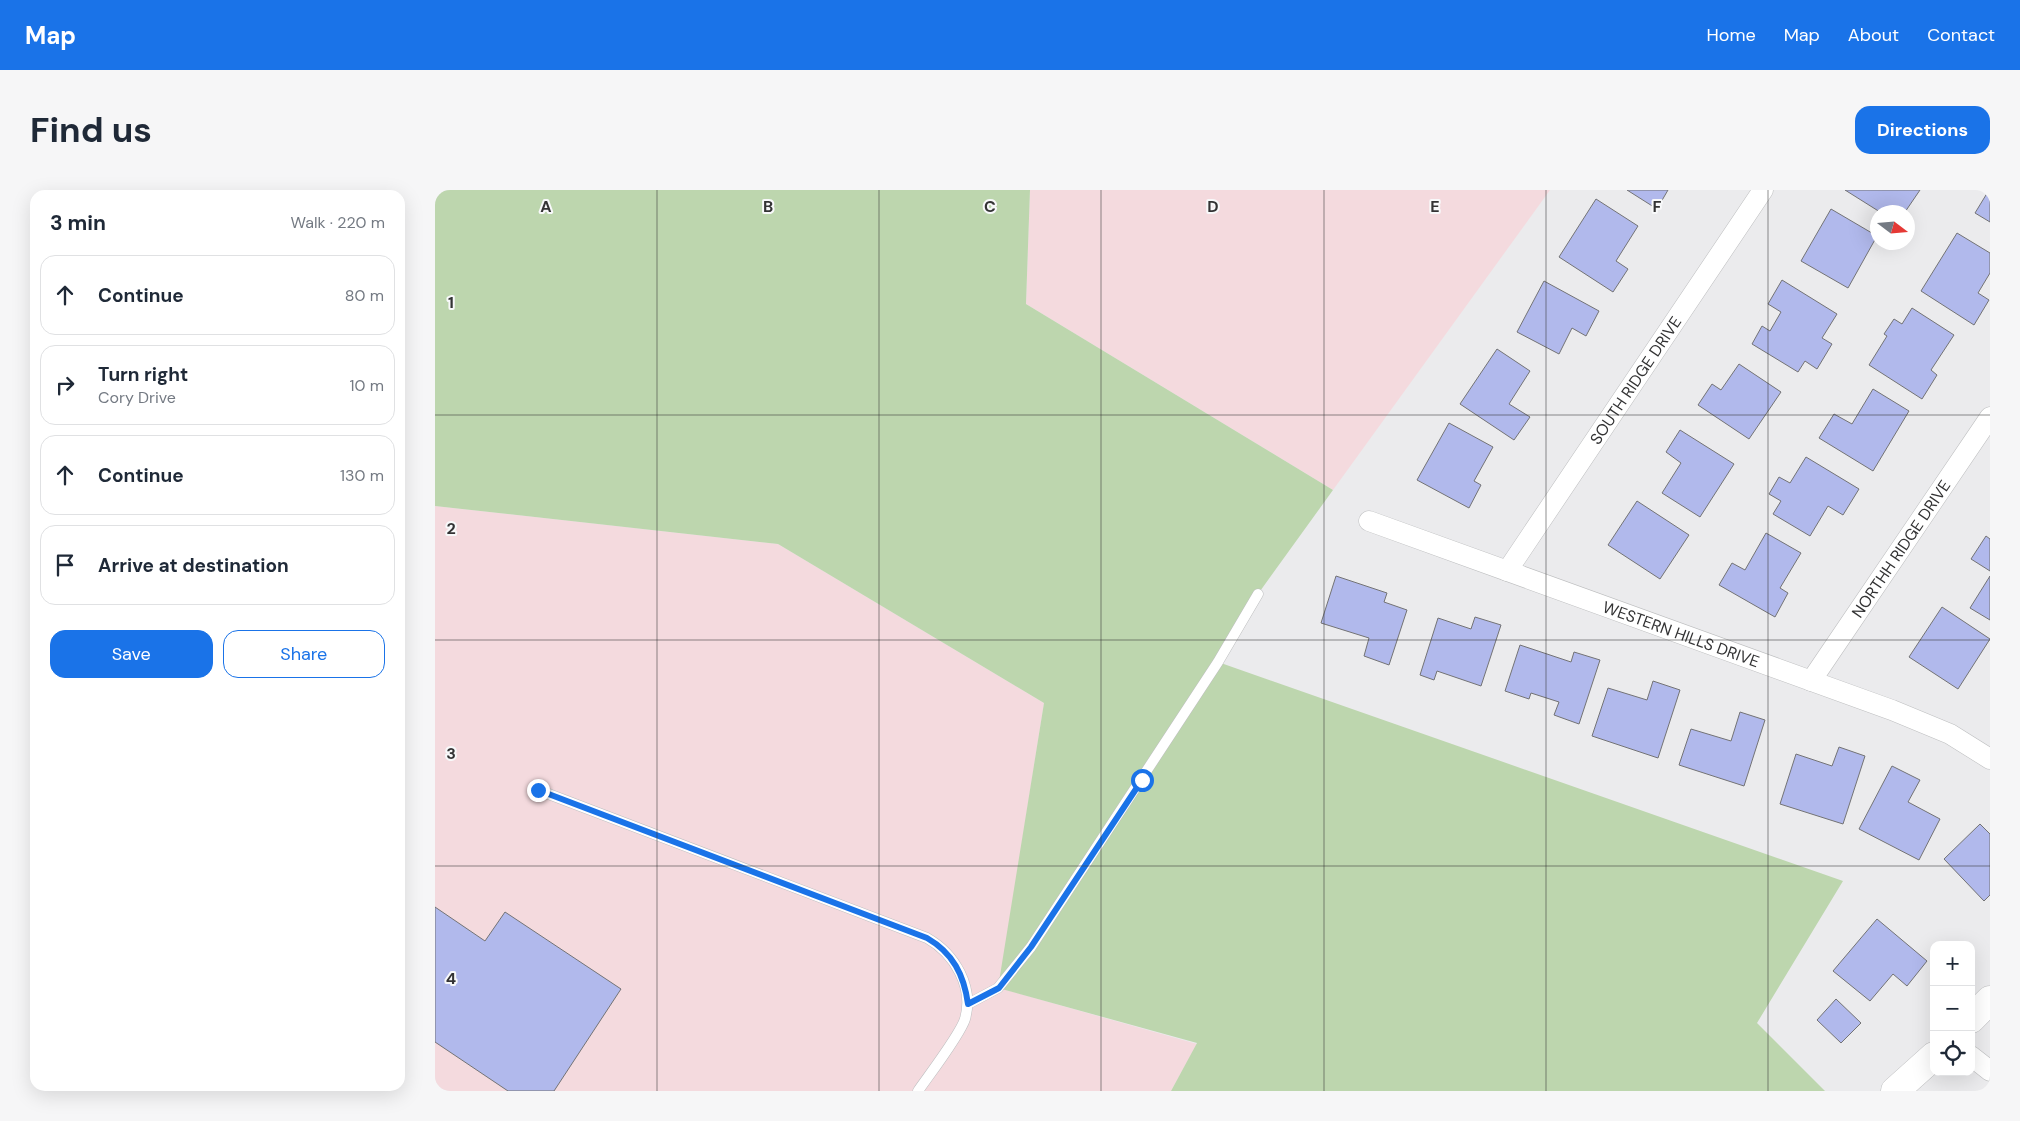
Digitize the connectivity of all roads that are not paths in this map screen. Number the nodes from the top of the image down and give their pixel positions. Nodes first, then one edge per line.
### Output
1 (1763, 190) edge
2 (1990, 417) edge
3 (1369, 521) dead end
4 (1507, 571) junction
5 (1258, 594) dead end
6 (1811, 681) junction
7 (1990, 759) edge
8 (538, 790) dead end
9 (1990, 1000) edge
10 (968, 1004) junction
11 (1975, 1015) edge
12 (1975, 1059) edge
13 (1930, 1060) edge
14 (1990, 1071) edge
15 (918, 1091) edge
16 (1895, 1091) edge

1 - 4 street, SOUTH RIDGE DRIVE
2 - 6 street, NORTHH RIDGE DRIVE
3 - 4 street, WESTERN HILLS DRIVE
4 - 6 street, WESTERN HILLS DRIVE
5 - 10 lane
6 - 7 street, WESTERN HILLS DRIVE
8 - 10 lane
9 - 11 main road
10 - 15 lane
12 - 14 street
13 - 16 main road

